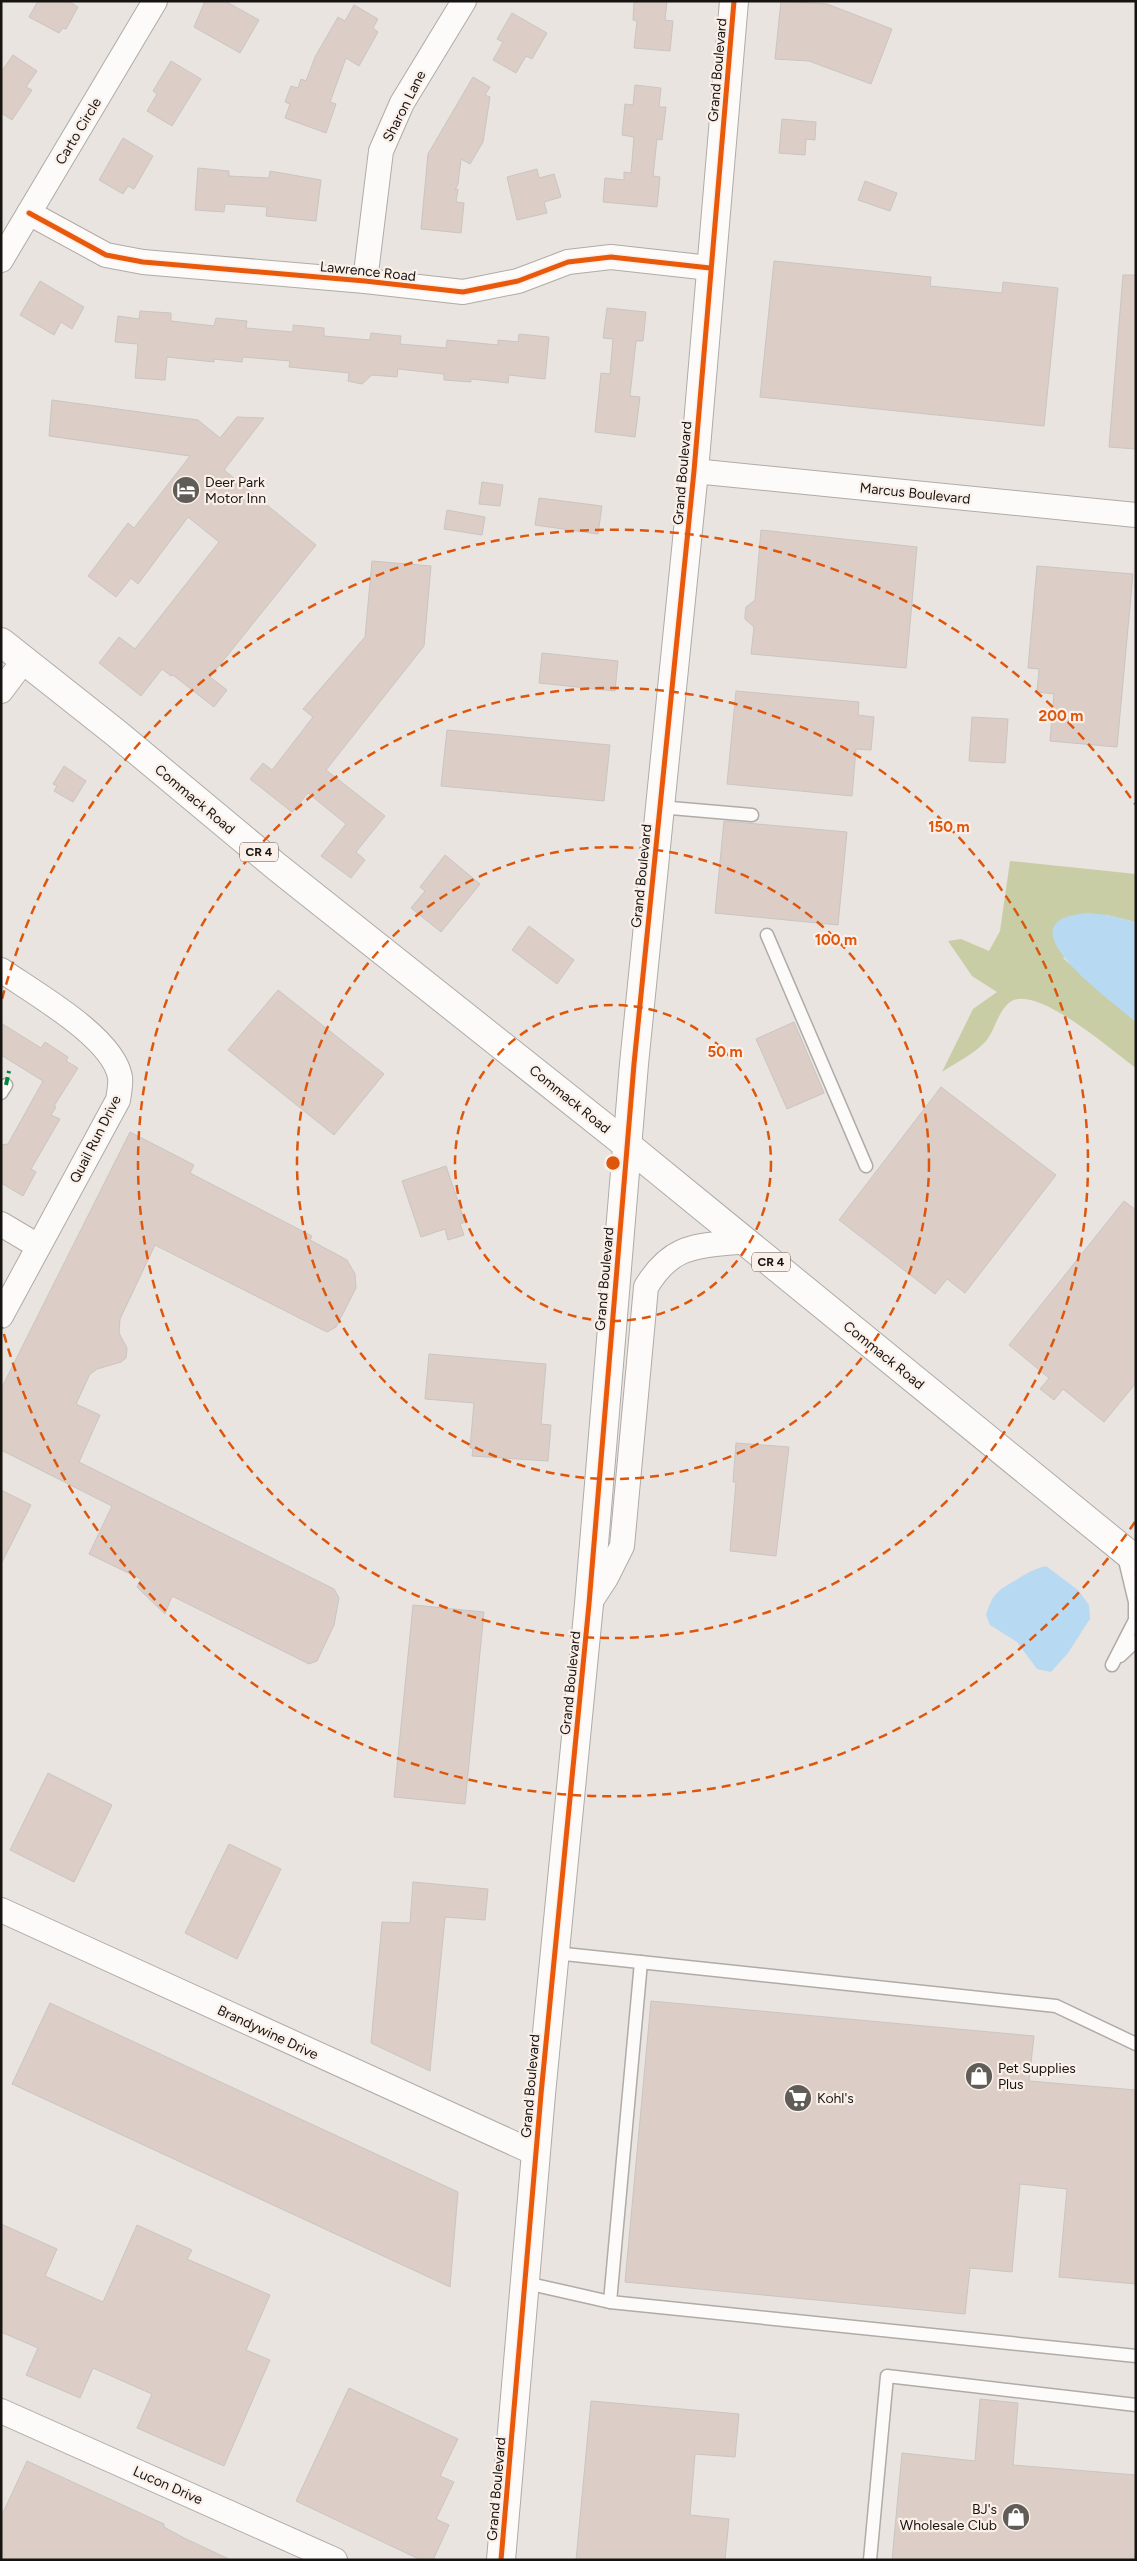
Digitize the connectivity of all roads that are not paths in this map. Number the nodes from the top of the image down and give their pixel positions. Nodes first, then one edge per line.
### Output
1 (155, 1) edge
2 (464, 1) edge
3 (734, 1) edge
4 (29, 213) junction
5 (1, 260) edge
6 (710, 268) junction
7 (366, 281) junction
8 (694, 471) junction
9 (1136, 515) edge
10 (1, 642) edge
11 (25, 659) junction
12 (1, 691) edge
13 (659, 808) junction
14 (752, 815) dead end
15 (767, 935) dead end
16 (1, 970) edge
17 (627, 1145) junction
18 (866, 1166) dead end
19 (1, 1224) edge
20 (745, 1241) junction
21 (38, 1246) junction
22 (1, 1316) edge
23 (1129, 1554) edge
24 (589, 1604) junction
25 (1136, 1641) edge
26 (1, 1910) edge
27 (555, 1953) junction
28 (642, 1962) junction
29 (1136, 2044) edge
30 (535, 2153) junction
31 (526, 2283) junction
32 (610, 2302) junction
33 (1136, 2356) edge
34 (1136, 2405) edge
35 (1, 2411) edge
36 (335, 2560) edge
37 (501, 2560) edge
38 (870, 2560) edge

1 - 4 street, Carto Circle
2 - 7 street, Sharon Lane
3 - 6 street, Grand Boulevard
4 - 5 street, Carto Circle
4 - 7 street, Lawrence Road
6 - 7 street, Lawrence Road
6 - 8 street, Grand Boulevard
8 - 9 street, Marcus Boulevard
8 - 13 street, Grand Boulevard
10 - 11 street, Commack Road / CR 4
11 - 12 street
11 - 17 street, Commack Road / CR 4
13 - 14 lane
13 - 17 street, Grand Boulevard
15 - 18 lane
16 - 21 street, Quail Run Drive
17 - 20 street, Commack Road / CR 4
17 - 24 street, Grand Boulevard
19 - 21 street
20 - 23 street, Commack Road / CR 4
20 - 24 street
21 - 22 street, Quail Run Drive
23 - 25 lane
24 - 27 street, Grand Boulevard
26 - 30 street, Brandywine Drive
27 - 28 lane
27 - 30 street, Grand Boulevard
28 - 29 lane
28 - 32 lane
30 - 31 street, Grand Boulevard
31 - 32 lane
31 - 37 street, Grand Boulevard
32 - 33 lane
34 - 38 lane
35 - 36 street, Lucon Drive

